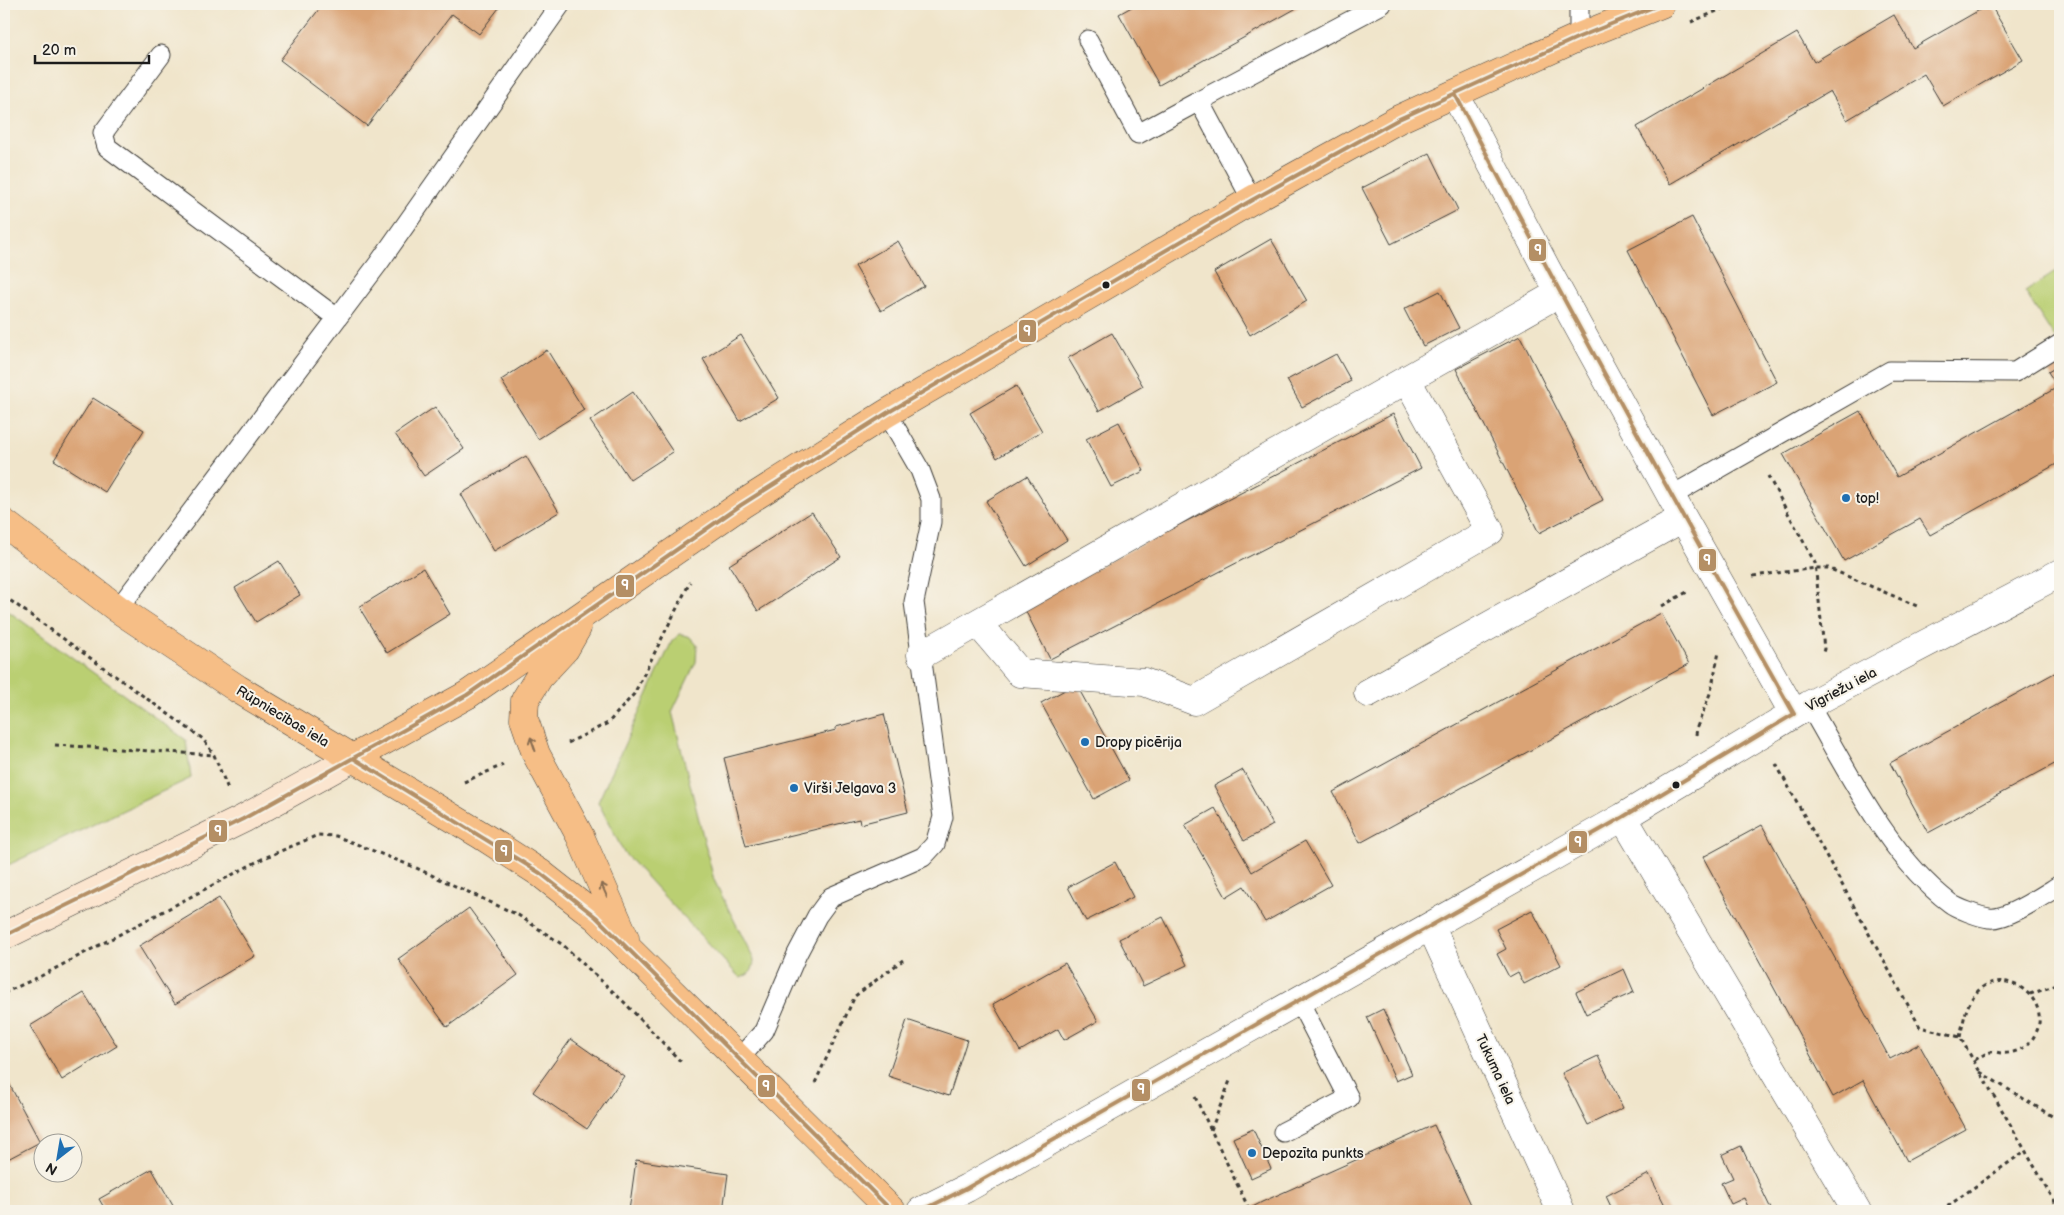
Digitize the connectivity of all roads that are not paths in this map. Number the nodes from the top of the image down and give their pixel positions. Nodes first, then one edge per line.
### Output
1 (561, 4) edge
2 (1382, 4) edge
3 (1579, 4) edge
4 (1661, 4) edge
5 (1580, 37) junction
6 (1088, 40) dead end
7 (161, 55) dead end
8 (1455, 94) junction
9 (1199, 101) junction
10 (1252, 200) junction
11 (1559, 293) junction
12 (337, 318) junction
13 (2060, 344) edge
14 (1407, 380) junction
15 (888, 412) junction
16 (1677, 507) junction
17 (4, 523) edge
18 (2060, 573) edge
19 (118, 609) junction
20 (584, 615) junction
21 (978, 623) junction
22 (921, 655) junction
23 (1368, 693) dead end
24 (1802, 710) junction
25 (353, 758) junction
26 (1623, 817) junction
27 (2060, 885) edge
28 (1431, 927) junction
29 (4, 936) edge
30 (631, 951) junction
31 (1299, 1001) junction
32 (738, 1060) junction
33 (1283, 1132) dead end
34 (1852, 1204) edge
35 (892, 1211) edge
36 (921, 1211) edge
37 (1561, 1211) edge
38 (1872, 1211) edge

1 - 12 lane
2 - 9 lane
3 - 5 lane
4 - 5 main road
5 - 8 main road
6 - 9 lane
7 - 12 lane
8 - 10 main road
8 - 11 street
9 - 10 lane
10 - 15 main road
11 - 14 street
11 - 16 street
12 - 19 lane
13 - 16 lane
14 - 21 street
14 - 21 street
15 - 20 main road
15 - 22 lane
16 - 23 street
16 - 24 street
17 - 19 main road, Rūpniecības iela
18 - 24 street, Vīgriežu iela
19 - 25 main road, Rūpniecības iela
20 - 25 main road
30 -> 20 main road
21 - 22 street
22 - 32 lane
24 - 26 street, Vīgriežu iela
24 - 27 lane
25 - 29 main road
25 - 30 main road, Rūpniecības iela
26 - 28 street, Vīgriežu iela
26 - 34 street
28 - 31 street, Vīgriežu iela
28 - 37 street, Tukuma iela
30 - 32 main road, Rūpniecības iela
31 - 33 lane
31 - 36 street, Vīgriežu iela
32 - 35 main road, Rūpniecības iela
34 - 38 street

